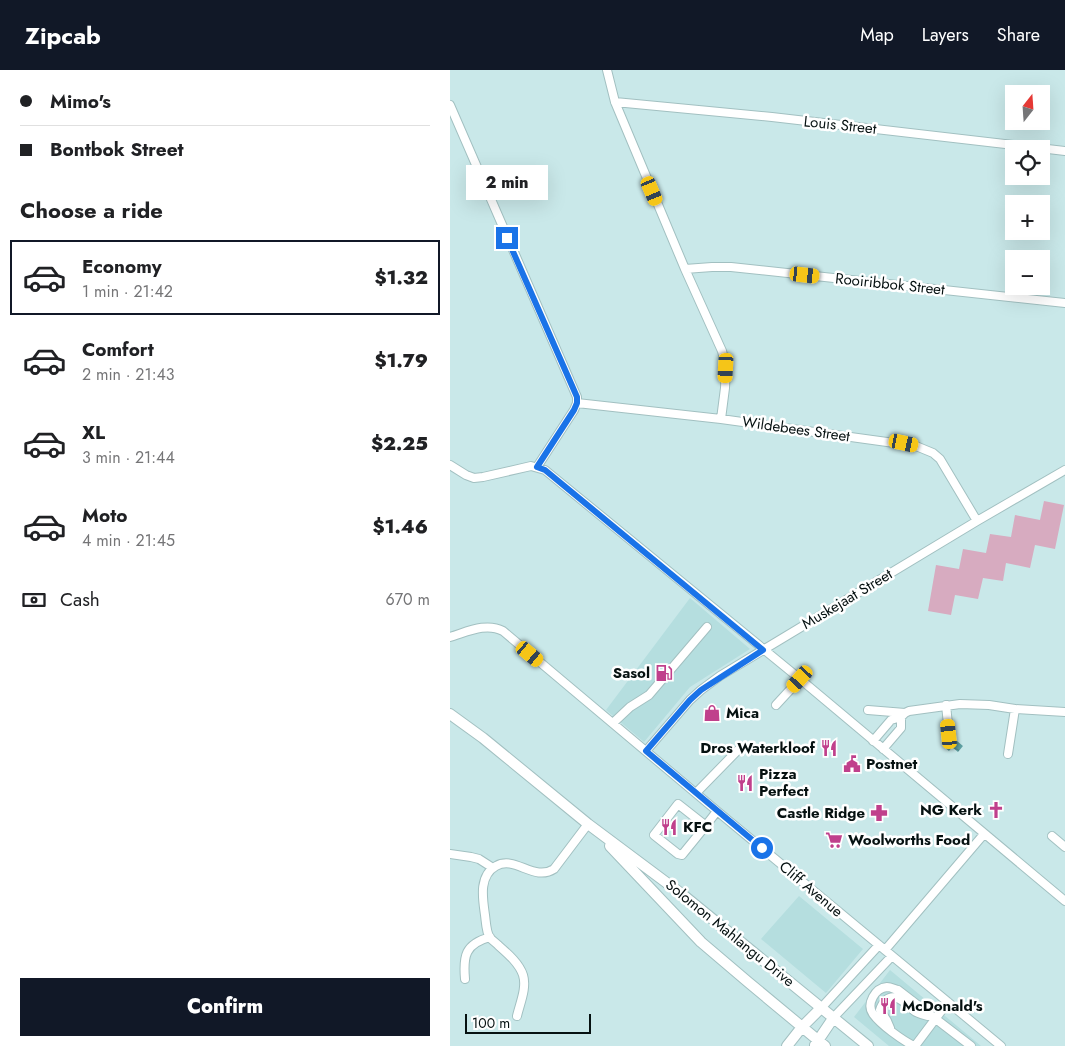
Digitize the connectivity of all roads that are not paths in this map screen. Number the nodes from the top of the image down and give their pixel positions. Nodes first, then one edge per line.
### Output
1 (607, 70) edge
2 (615, 102) junction
3 (450, 105) edge
4 (1065, 151) edge
5 (685, 269) junction
6 (1065, 303) edge
7 (577, 403) junction
8 (721, 419) junction
9 (450, 465) edge
10 (537, 467) junction
11 (1065, 470) edge
12 (977, 521) junction
13 (707, 627) dead end
14 (450, 637) edge
15 (763, 650) junction
16 (800, 679) junction
17 (776, 705) dead end
18 (946, 705) junction
19 (1015, 709) junction
20 (868, 710) dead end
21 (1065, 712) edge
22 (450, 714) edge
23 (903, 715) junction
24 (613, 723) junction
25 (949, 734) dead end
26 (873, 741) junction
27 (738, 750) dead end
28 (883, 750) junction
29 (646, 751) junction
30 (1008, 754) dead end
31 (696, 793) junction
32 (717, 811) junction
33 (588, 824) junction
34 (706, 826) junction
35 (984, 834) junction
36 (1052, 836) dead end
37 (1065, 847) edge
38 (450, 854) edge
39 (493, 868) junction
40 (1065, 901) edge
41 (490, 937) junction
42 (882, 947) junction
43 (892, 956) junction
44 (465, 979) dead end
45 (948, 1002) junction
46 (822, 1007) junction
47 (517, 1016) dead end
48 (834, 1017) junction
49 (935, 1018) junction
50 (802, 1027) junction
51 (891, 1030) junction
52 (819, 1044) edge
53 (787, 1046) edge
54 (868, 1046) edge
55 (914, 1046) edge
56 (971, 1046) edge
57 (1002, 1046) edge

1 - 2 street
2 - 4 street, Louis Street
2 - 5 street
3 - 7 street
5 - 6 street, Rooiribbok Street
5 - 8 street
7 - 8 street, Wildebees Street
7 - 10 street
8 - 12 street, Wildebees Street
9 - 10 street
10 - 15 street
11 - 12 street, Muskejaat Street
12 - 15 street, Muskejaat Street
13 - 24 street
14 - 24 street, Cliff Avenue
15 - 16 street
15 - 29 street, Muskejaat Street
16 - 17 street
16 - 26 street
18 - 19 street
18 - 23 street
18 - 25 street
19 - 21 street
19 - 30 street
20 - 23 street
22 - 33 main road, Solomon Mahlangu Drive
23 - 26 street
23 - 28 street
24 - 29 street, Cliff Avenue
26 - 28 street
27 - 31 street
28 - 35 street
29 - 31 street, Cliff Avenue
31 - 32 street, Cliff Avenue
32 - 34 street
32 - 42 street, Cliff Avenue
33 - 39 street
33 - 46 main road, Solomon Mahlangu Drive
33 - 50 main road, Solomon Mahlangu Drive
34 - 34 street
35 - 40 street
35 - 42 street
36 - 37 street
38 - 39 street
39 - 41 street
41 - 44 street
41 - 47 street
42 - 43 street, Cliff Avenue
42 - 46 street
43 - 45 street, Cliff Avenue
43 - 48 street
45 - 49 street
45 - 57 street, Cliff Avenue
46 - 48 main road, Solomon Mahlangu Drive
46 - 50 main road
48 - 52 main road
48 - 54 main road, Solomon Mahlangu Drive
49 - 51 street
49 - 51 street
49 - 55 street
49 - 56 street
50 - 52 main road, Solomon Mahlangu Drive
50 - 53 main road
51 - 55 street

